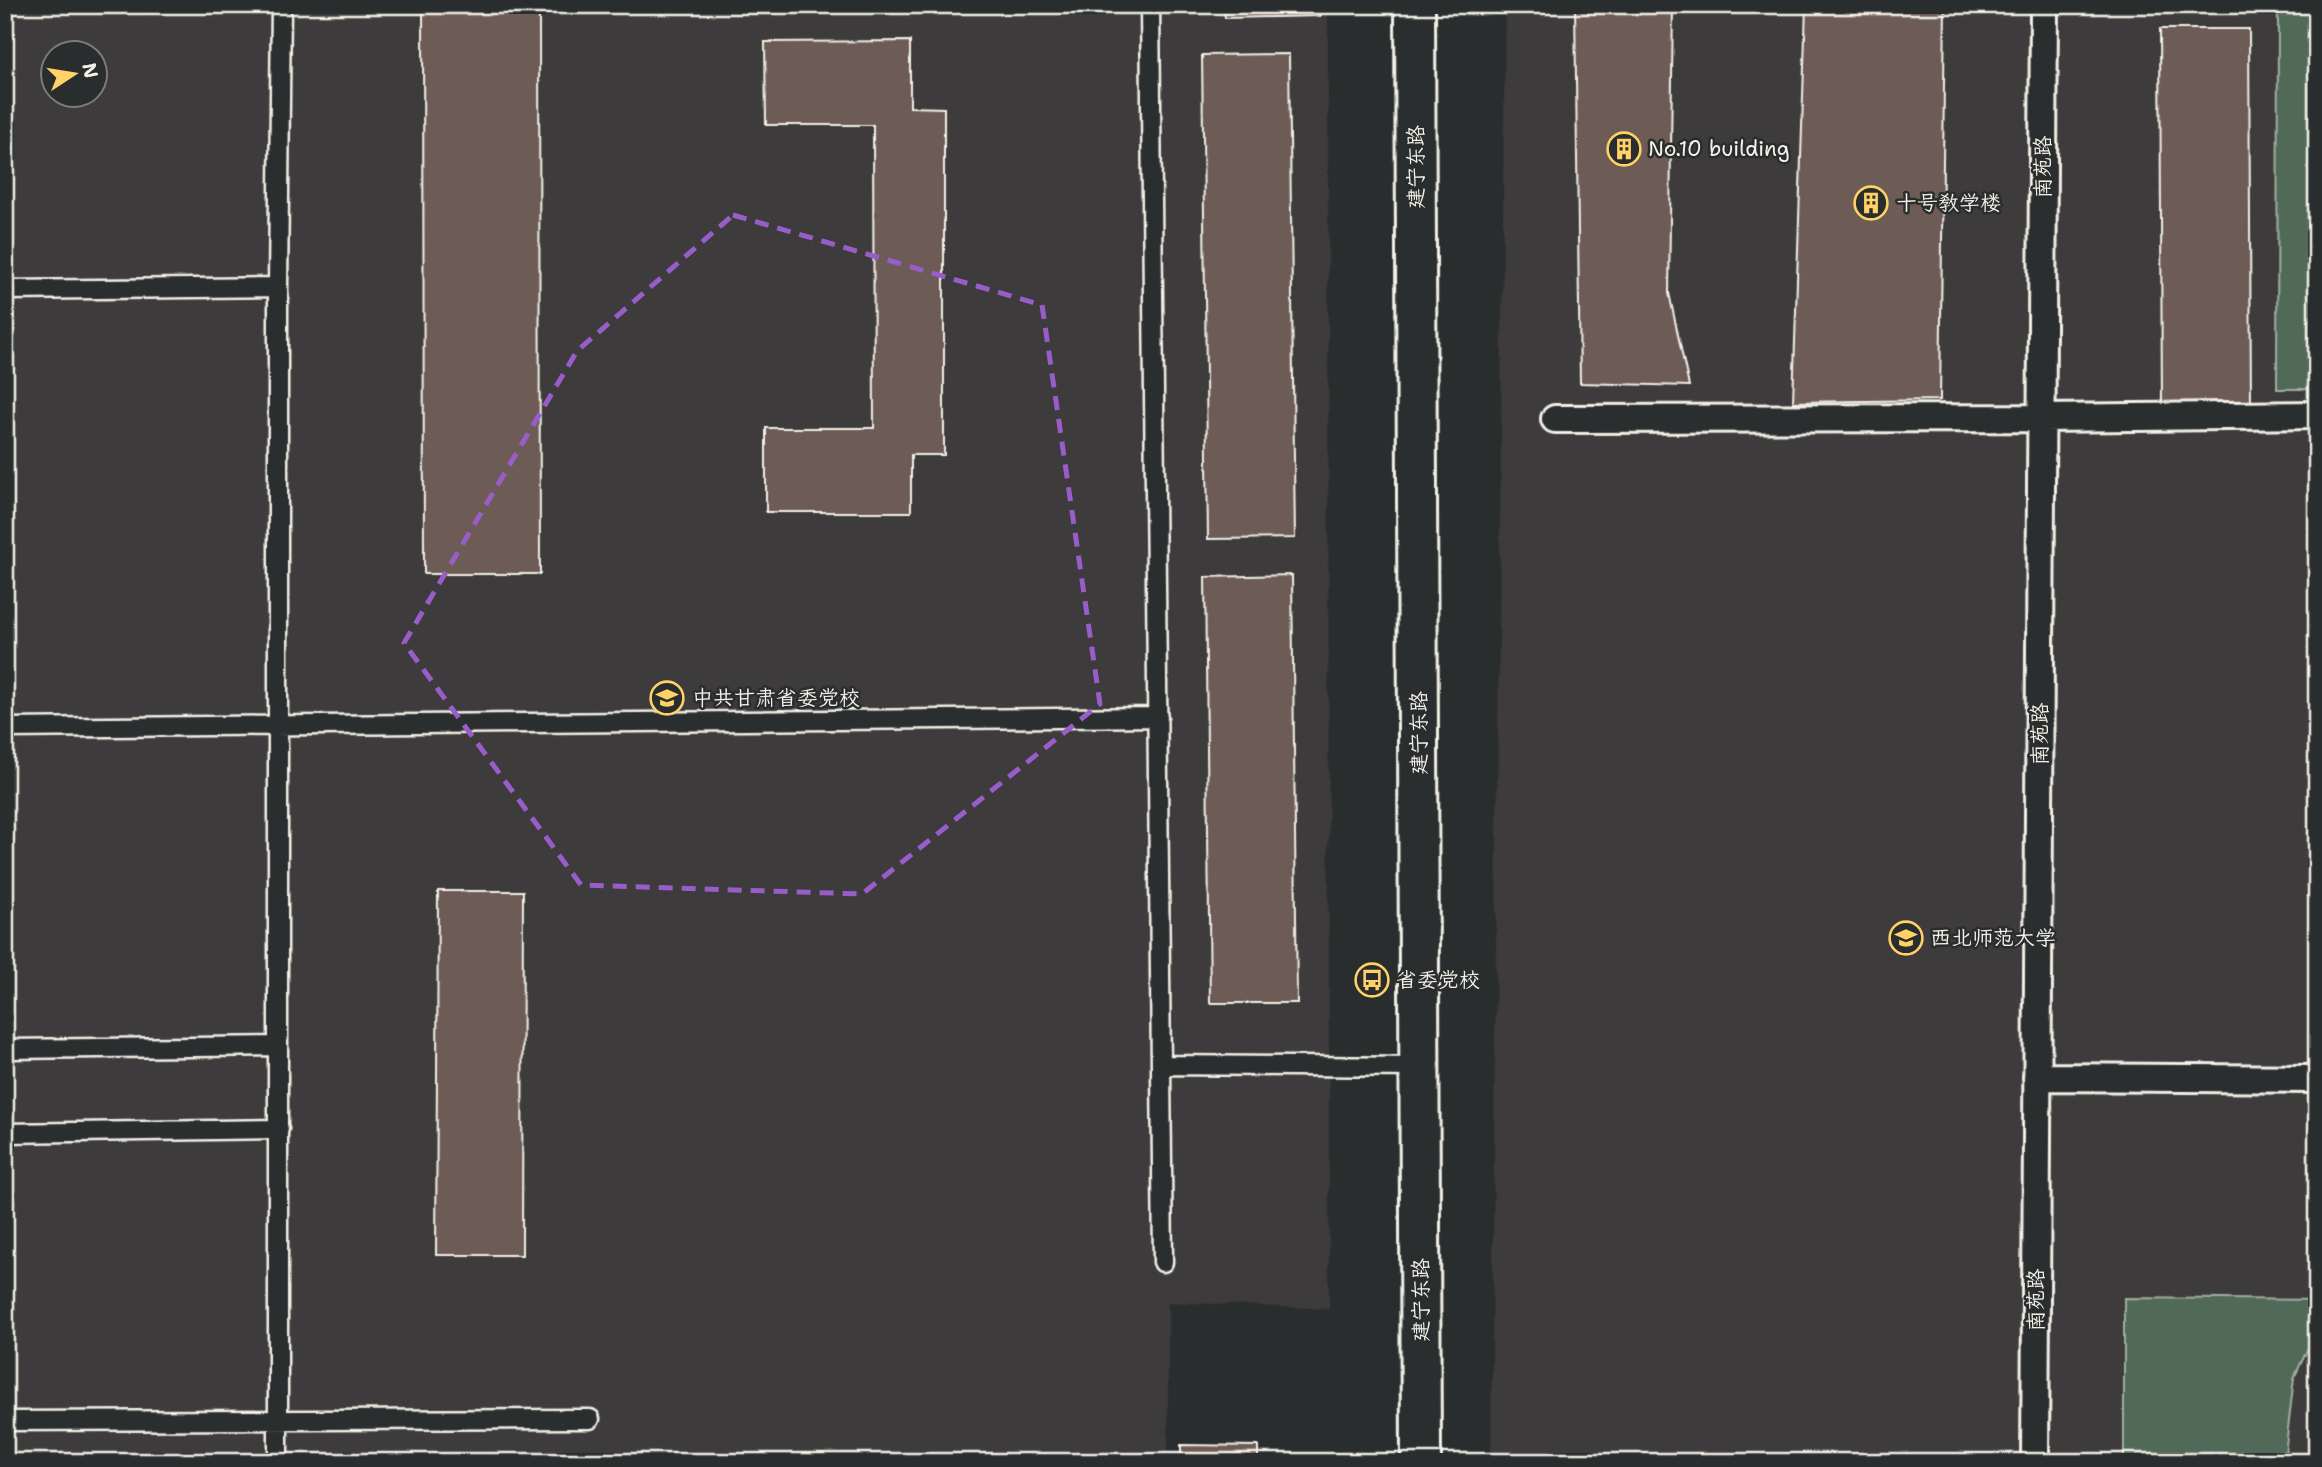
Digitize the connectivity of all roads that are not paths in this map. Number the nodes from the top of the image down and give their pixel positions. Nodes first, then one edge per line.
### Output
1 (281, 5) edge
2 (1150, 5) edge
3 (1415, 5) edge
4 (2044, 5) edge
5 (278, 287) junction
6 (5, 290) edge
7 (2317, 415) edge
8 (2042, 418) junction
9 (1555, 419) dead end
10 (1158, 717) junction
11 (279, 725) junction
12 (5, 728) edge
13 (278, 1046) junction
14 (5, 1049) edge
15 (1161, 1066) junction
16 (1421, 1067) junction
17 (2037, 1077) junction
18 (2317, 1079) edge
19 (279, 1129) junction
20 (5, 1133) edge
21 (1163, 1262) dead end
22 (590, 1419) dead end
23 (278, 1420) junction
24 (5, 1421) edge
25 (278, 1462) edge
26 (1421, 1462) edge
27 (2035, 1462) edge

1 - 5 lane
2 - 10 lane
3 - 16 main road, 建宁东路
4 - 8 street, 南苑路
5 - 6 lane
5 - 11 lane
7 - 8 street
8 - 9 street
8 - 17 street, 南苑路
10 - 11 lane
10 - 15 lane
11 - 12 lane
11 - 13 lane
13 - 14 lane
13 - 19 lane
15 - 16 lane
15 - 21 lane
16 - 26 main road, 建宁东路
17 - 18 street
17 - 27 street, 南苑路
19 - 20 lane
19 - 23 lane
22 - 23 lane
23 - 24 lane
23 - 25 lane

